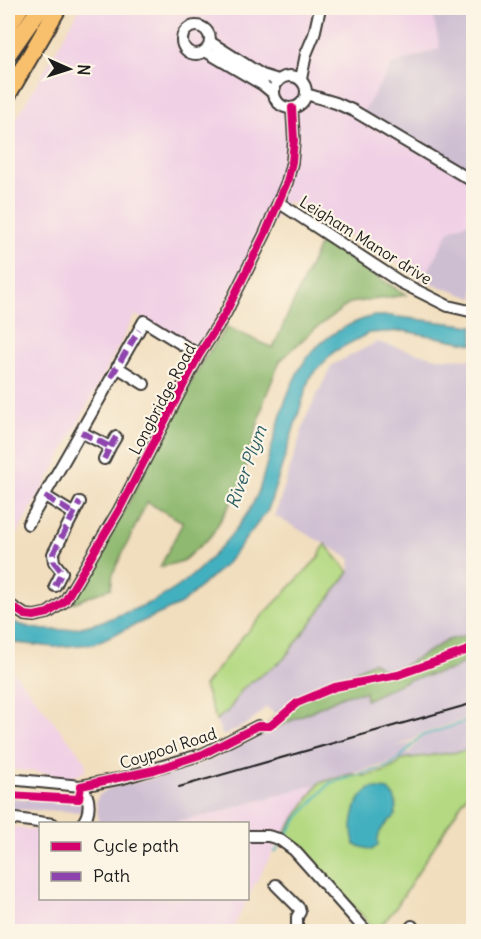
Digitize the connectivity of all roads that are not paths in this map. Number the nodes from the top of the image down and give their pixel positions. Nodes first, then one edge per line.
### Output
1 (20, 8) edge
2 (40, 8) edge
3 (58, 8) edge
4 (320, 8) edge
5 (8, 26) edge
6 (8, 54) edge
7 (306, 54) junction
8 (283, 78) junction
9 (301, 79) junction
10 (8, 93) edge
11 (274, 94) junction
12 (306, 94) junction
13 (292, 108) junction
14 (474, 179) edge
15 (278, 202) junction
16 (474, 312) edge
17 (199, 355) junction
18 (117, 367) junction
19 (144, 384) dead end
20 (81, 432) junction
21 (116, 437) dead end
22 (110, 447) junction
23 (104, 459) dead end
24 (45, 496) junction
25 (80, 502) dead end
26 (74, 514) junction
27 (28, 524) dead end
28 (55, 586) dead end
29 (8, 604) edge
30 (258, 726) dead end
31 (8, 779) edge
32 (81, 786) junction
33 (8, 818) edge
34 (39, 822) edge
35 (84, 822) edge
36 (249, 836) edge
37 (276, 885) dead end
38 (297, 932) edge
39 (367, 932) edge

1 - 5 highway
2 - 6 highway
3 - 10 highway
4 - 7 street
7 - 8 street
7 - 9 street
8 - 9 street
8 - 11 street
8 - 11 street
9 - 12 street
11 - 13 street
12 - 13 street
12 - 14 street
13 - 15 street, Longbridge Road
15 - 16 street, Leigham Manor drive
15 - 17 street, Longbridge Road
17 - 18 street
17 - 29 street, Longbridge Road
18 - 19 street
18 - 20 street
20 - 22 street
20 - 24 street
21 - 22 street
22 - 23 street
24 - 26 street
24 - 27 street
25 - 26 street
26 - 28 street
30 - 32 street, Coypool Road
31 - 32 street, Coypool Road
32 - 35 street
33 - 34 street
36 - 39 street
37 - 38 street

